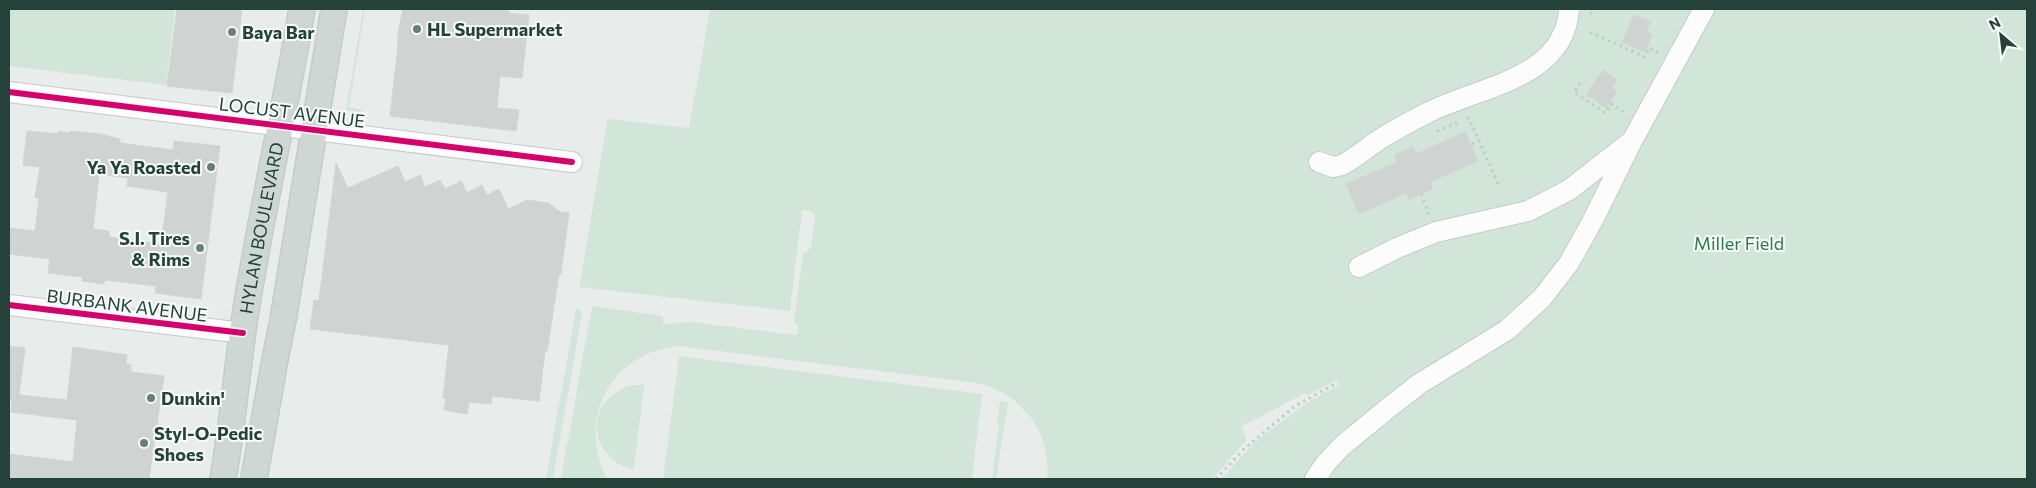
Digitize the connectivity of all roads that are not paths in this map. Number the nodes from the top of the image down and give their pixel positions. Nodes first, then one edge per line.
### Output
1 (302, 9) edge
2 (334, 9) edge
3 (1569, 9) edge
4 (1697, 14) edge
5 (9, 92) edge
6 (280, 125) junction
7 (314, 129) junction
8 (1632, 141) junction
9 (572, 162) dead end
10 (1319, 162) dead end
11 (1359, 267) dead end
12 (9, 305) edge
13 (242, 334) junction
14 (279, 338) junction
15 (223, 479) edge
16 (254, 479) edge
17 (1315, 479) edge

1 - 6 main road, HYLAN BOULEVARD
2 - 7 main road, HYLAN BOULEVARD
3 - 10 street
4 - 8 street
5 - 6 street, LOCUST AVENUE
6 - 7 street, LOCUST AVENUE
6 - 13 main road, HYLAN BOULEVARD
7 - 9 street, LOCUST AVENUE
7 - 14 main road, HYLAN BOULEVARD
8 - 11 street
8 - 17 street
12 - 13 street, BURBANK AVENUE
13 - 14 main road
13 - 15 main road, HYLAN BOULEVARD
14 - 16 main road, HYLAN BOULEVARD

